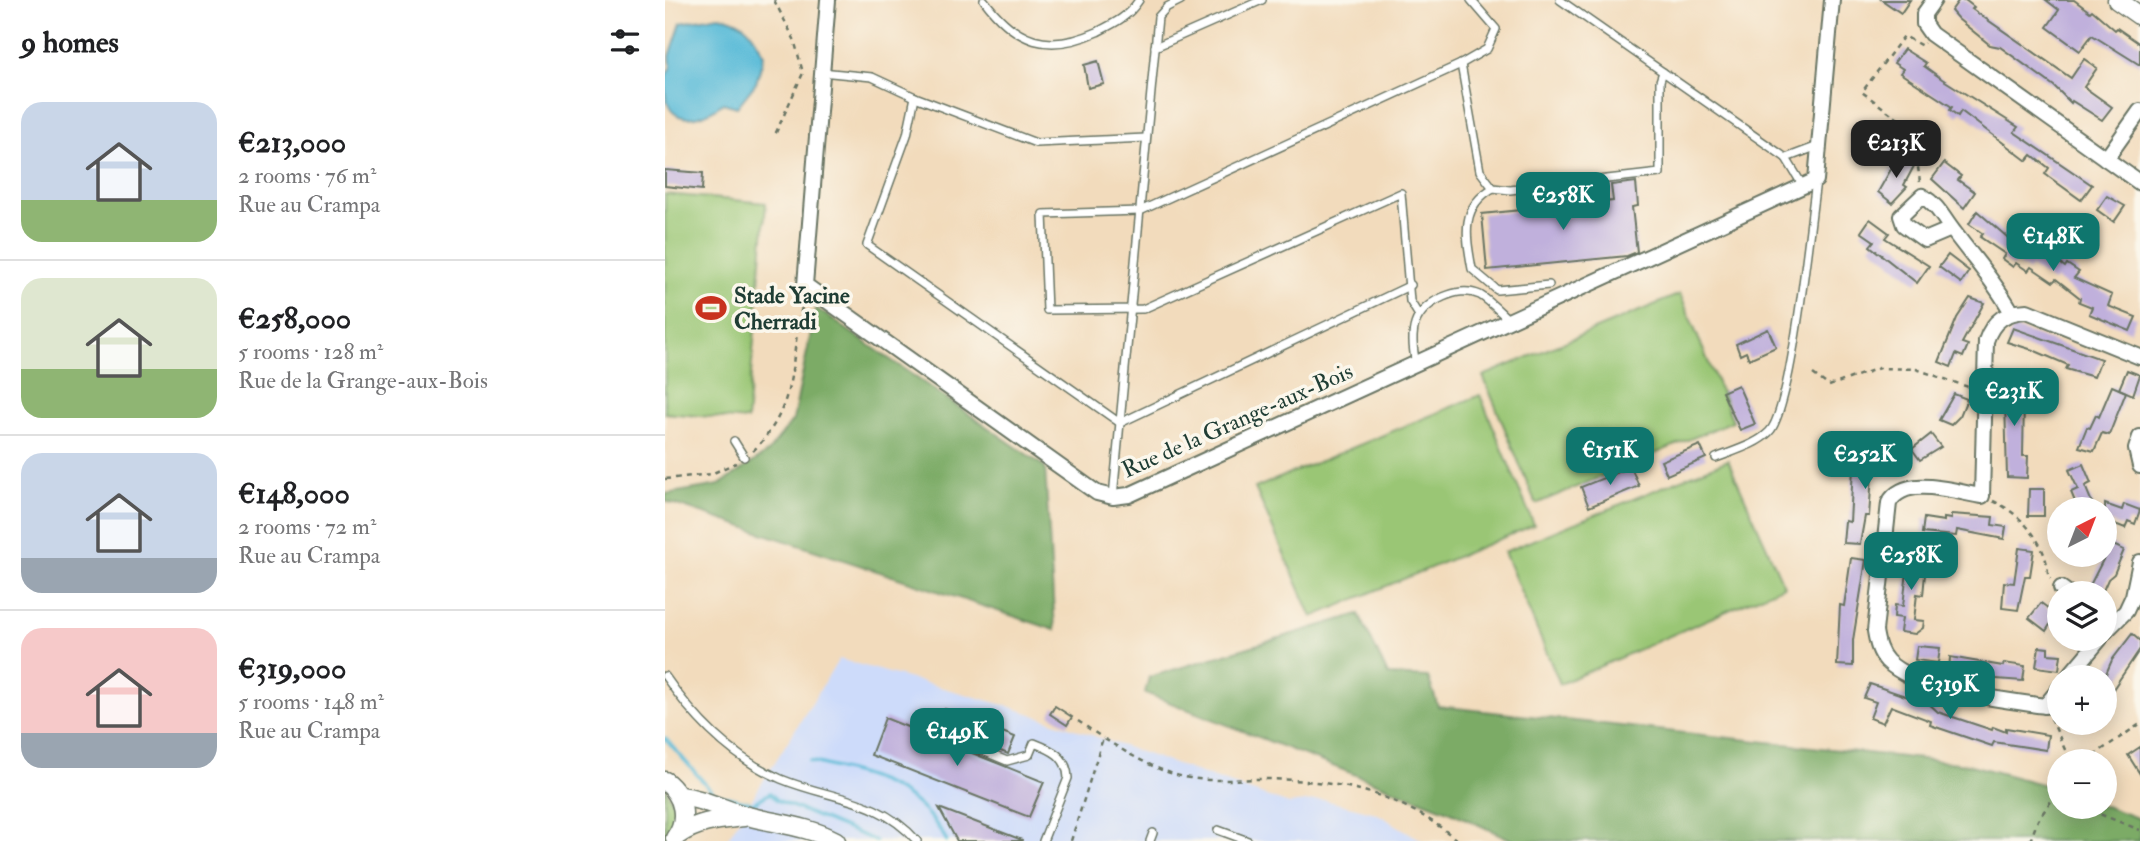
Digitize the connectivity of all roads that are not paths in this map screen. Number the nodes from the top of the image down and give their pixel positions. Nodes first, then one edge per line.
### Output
1 (828, 0) edge
2 (984, 0) edge
3 (1139, 0) edge
4 (1181, 0) edge
5 (1262, 0) edge
6 (1471, 0) edge
7 (1560, 0) edge
8 (1832, 0) edge
9 (1934, 0) edge
10 (2117, 0) edge
11 (2140, 16) edge
12 (1155, 47) junction
13 (1461, 64) junction
14 (821, 72) junction
15 (1663, 72) junction
16 (915, 97) junction
17 (2140, 111) edge
18 (1146, 138) junction
19 (1819, 146) junction
20 (1786, 158) junction
21 (2106, 159) junction
22 (1809, 183) junction
23 (2140, 183) edge
24 (1493, 188) junction
25 (1140, 211) junction
26 (1951, 229) junction
27 (1411, 285) junction
28 (1549, 285) dead end
29 (1131, 310) junction
30 (2011, 311) junction
31 (1418, 314) junction
32 (1509, 320) junction
33 (2140, 357) edge
34 (1416, 365) junction
35 (1120, 423) junction
36 (2140, 437) edge
37 (734, 442) dead end
38 (744, 457) road end
39 (1716, 458) dead end
40 (2140, 466) edge
41 (1113, 497) junction
42 (2140, 562) edge
43 (2136, 598) edge
44 (2117, 619) edge
45 (2090, 651) edge
46 (2079, 665) edge
47 (665, 676) edge
48 (2047, 704) edge
49 (937, 732) dead end
50 (665, 781) edge
51 (679, 796) junction
52 (748, 816) junction
53 (1218, 830) dead end
54 (675, 838) edge
55 (837, 841) edge
56 (917, 841) edge
57 (1043, 841) edge
58 (1248, 841) edge

1 - 14 street
2 - 3 lane
4 - 12 lane
5 - 12 lane
6 - 13 lane
7 - 15 lane
8 - 19 street
9 - 21 street
10 - 11 street
12 - 18 lane
13 - 24 lane
13 - 25 lane
14 - 16 lane
14 - 41 street, Rue de la Grange-aux-Bois
15 - 20 lane
15 - 24 lane
16 - 18 lane
16 - 35 lane
17 - 21 street
18 - 25 lane
19 - 20 lane
19 - 22 street
20 - 22 lane
21 - 23 street
22 - 32 street, Rue de la Grange-aux-Bois
22 - 39 lane
24 - 28 lane
25 - 29 lane
25 - 29 lane
26 - 26 street
26 - 30 street
27 - 29 lane
27 - 31 lane
27 - 35 lane
29 - 35 lane
30 - 33 street
30 - 48 street
31 - 32 lane
31 - 34 lane
32 - 34 street, Rue de la Grange-aux-Bois
34 - 41 street, Rue de la Grange-aux-Bois
35 - 41 lane
36 - 40 street
37 - 38 lane
42 - 43 street
43 - 44 street
45 - 46 street
47 - 56 lane
49 - 57 lane
50 - 51 street
51 - 52 street
51 - 54 street
52 - 54 street
52 - 55 street
53 - 58 lane

